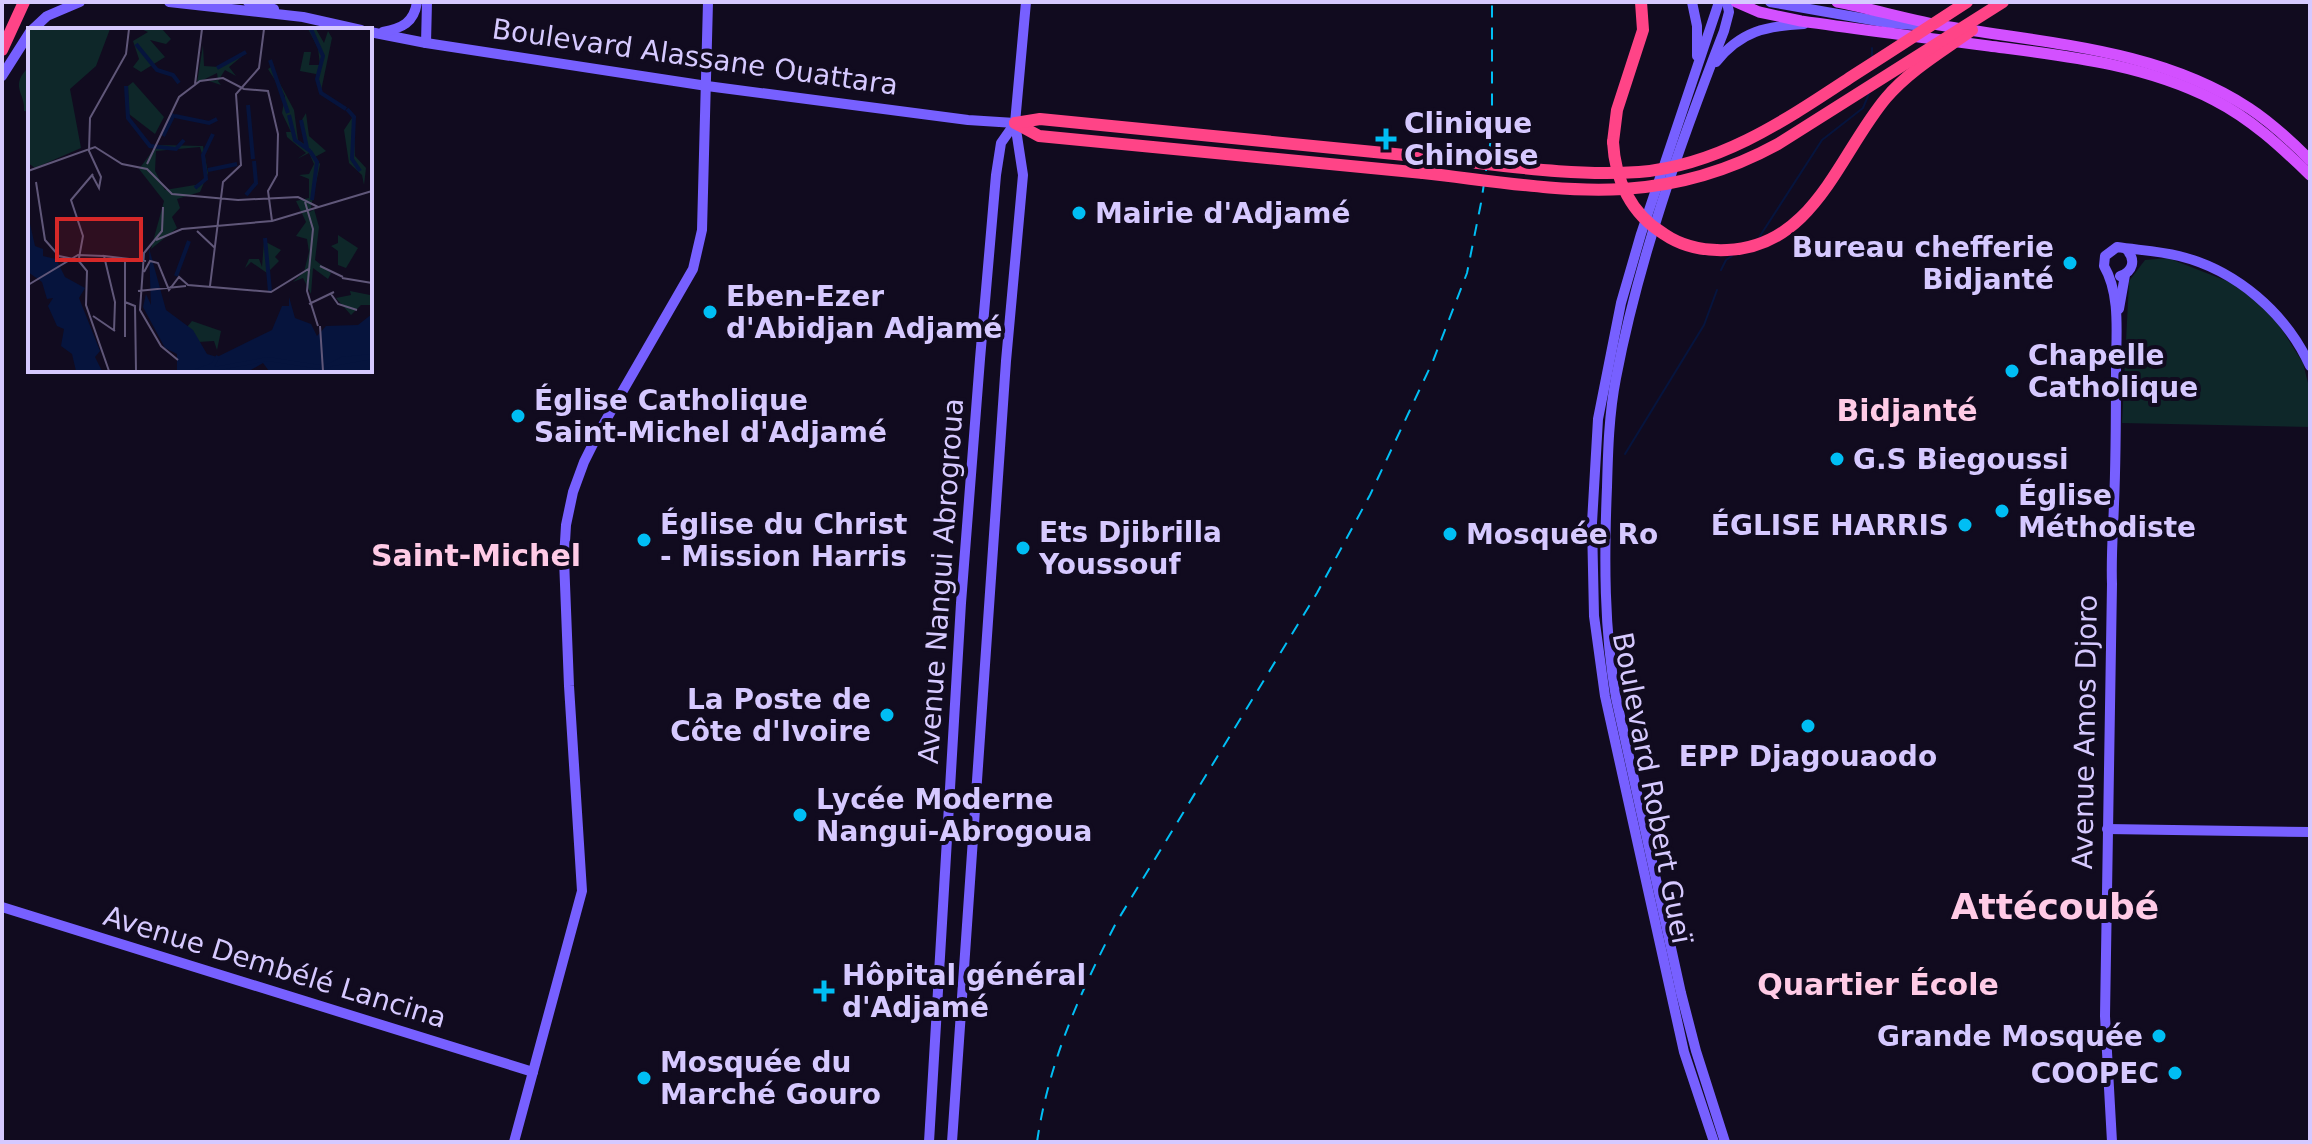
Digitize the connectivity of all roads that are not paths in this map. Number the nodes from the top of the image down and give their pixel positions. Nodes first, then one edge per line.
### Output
1 (24, 2) edge
2 (80, 2) edge
3 (169, 2) edge
4 (248, 2) edge
5 (417, 2) edge
6 (427, 2) edge
7 (708, 2) edge
8 (1026, 2) edge
9 (1641, 2) edge
10 (1692, 2) edge
11 (1719, 2) edge
12 (1727, 2) edge
13 (1736, 2) edge
14 (1770, 2) edge
15 (1837, 2) edge
16 (1967, 2) edge
17 (2003, 2) edge
18 (2013, 2) edge
19 (303, 17) junction
20 (1818, 24) junction
21 (1945, 26) junction
22 (34, 28) edge
23 (352, 28) edge
24 (373, 32) edge
25 (28, 36) edge
26 (426, 43) junction
27 (2, 50) edge
28 (1697, 66) junction
29 (1709, 69) junction
30 (2, 76) edge
31 (707, 86) junction
32 (1015, 123) junction
33 (2310, 160) edge
34 (2310, 175) edge
35 (2127, 250) junction
36 (2110, 274) junction
37 (2125, 275) junction
38 (2117, 323) junction
39 (2310, 366) edge
40 (2107, 829) junction
41 (2310, 832) edge
42 (2, 907) edge
43 (533, 1072) junction
44 (514, 1142) edge
45 (929, 1142) edge
46 (952, 1142) edge
47 (1714, 1142) edge
48 (1725, 1142) edge
49 (2112, 1142) edge

1 - 27 highway
2 - 22 street
3 - 19 street
4 - 19 street
5 - 24 street
6 - 26 street
7 - 31 street
8 - 32 street, Avenue Nangui Abrogroua
9 - 18 highway, bridge
10 - 28 street, Boulevard Robert Gueï
11 - 28 street, Boulevard Robert Gueï
12 - 29 street, Boulevard Robert Gueï
13 - 20 main road
14 - 21 street
15 - 21 main road
16 - 32 highway, bridge
17 - 32 highway, bridge
19 - 23 street
20 - 29 street, Boulevard Robert Gueï
20 - 34 main road
21 - 33 main road
24 - 26 street, Boulevard Alassane Ouattara
25 - 30 street
26 - 31 street, Boulevard Alassane Ouattara
28 - 47 street, Boulevard Robert Gueï
29 - 48 street, Boulevard Robert Gueï
31 - 32 street, Boulevard Alassane Ouattara
31 - 43 street
32 - 45 street, Avenue Nangui Abrogroua
32 - 46 street, Avenue Nangui Abrogroua
35 - 36 street
35 - 37 street
35 - 39 street
36 - 37 street
36 - 38 street, Avenue Amos Djoro
37 - 38 street, Avenue Amos Djoro
38 - 40 street, Avenue Amos Djoro
40 - 41 street
40 - 49 street, Avenue Amos Djoro
42 - 43 street, Avenue Dembélé Lancina
43 - 44 street

